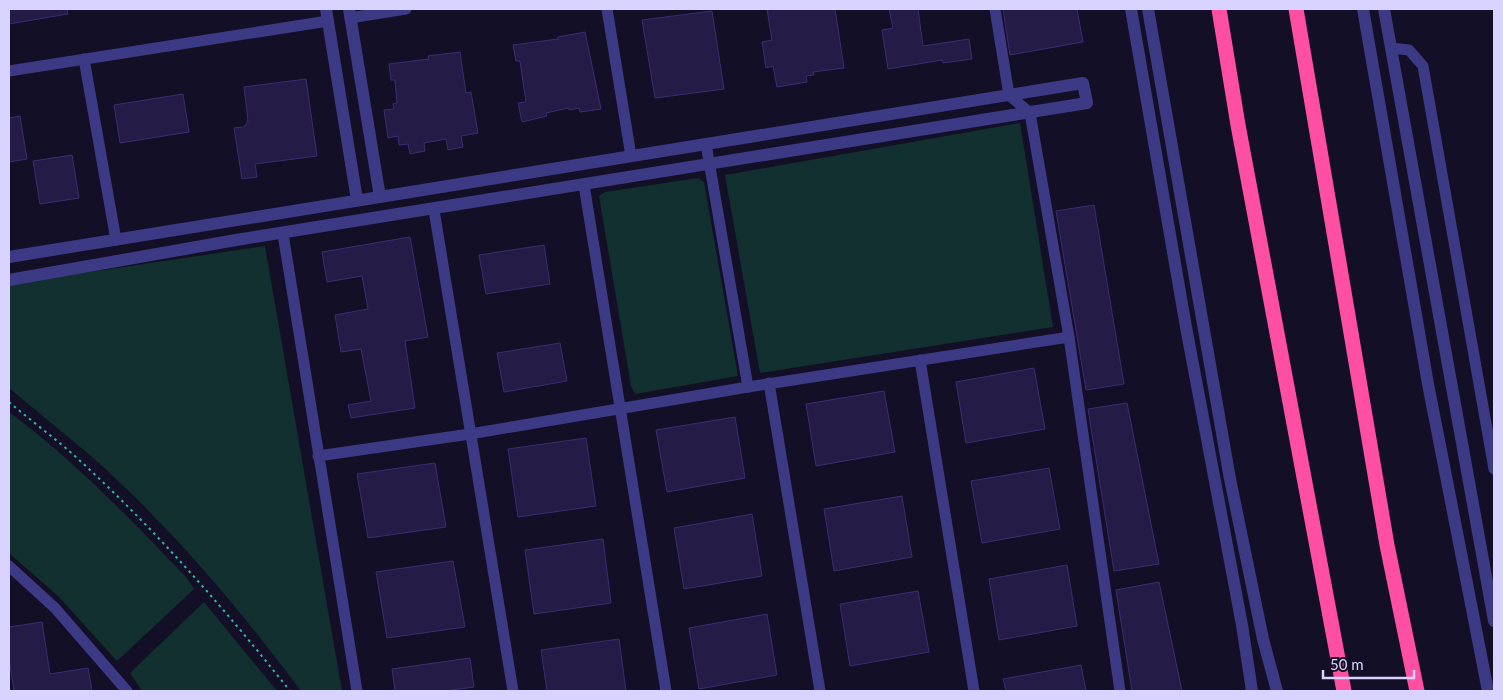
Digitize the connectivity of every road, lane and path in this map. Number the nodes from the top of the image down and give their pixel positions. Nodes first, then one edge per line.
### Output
1 (406, 9) edge
2 (607, 9) edge
3 (995, 9) edge
4 (1130, 9) edge
5 (1148, 9) edge
6 (1219, 9) edge
7 (1296, 9) edge
8 (1364, 9) edge
9 (1384, 9) edge
10 (350, 13) edge
11 (327, 15) edge
12 (1391, 48) junction
13 (84, 59) junction
14 (9, 71) edge
15 (1009, 95) junction
16 (1030, 113) junction
17 (706, 144) junction
18 (631, 156) junction
19 (710, 164) junction
20 (584, 185) junction
21 (380, 197) junction
22 (357, 200) junction
23 (434, 210) junction
24 (232, 220) junction
25 (283, 234) junction
26 (116, 240) junction
27 (236, 240) junction
28 (9, 257) edge
29 (9, 280) edge
30 (1069, 337) junction
31 (920, 360) junction
32 (769, 383) junction
33 (748, 387) junction
34 (9, 402) edge
35 (618, 408) junction
36 (470, 434) junction
37 (318, 456) junction
38 (1494, 469) edge
39 (9, 566) edge
40 (1494, 621) edge
41 (111, 672) junction
42 (114, 691) edge
43 (127, 691) edge
44 (290, 691) edge
45 (357, 691) edge
46 (513, 691) edge
47 (666, 691) edge
48 (820, 691) edge
49 (974, 691) edge
50 (1120, 691) edge
51 (1252, 691) edge
52 (1277, 691) edge
53 (1344, 691) edge
54 (1417, 691) edge
55 (1488, 691) edge

1 - 10 street
2 - 18 street
3 - 15 street
4 - 51 street
5 - 52 street
6 - 53 highway
7 - 54 highway
8 - 55 street
9 - 12 street
10 - 21 street
11 - 13 street
11 - 22 street
12 - 38 street
12 - 40 street
13 - 14 street
13 - 26 street
15 - 16 street
15 - 16 street
15 - 17 street
16 - 19 street
16 - 30 street
17 - 18 street
17 - 19 street
18 - 21 street
19 - 20 street
19 - 33 street
20 - 23 street
20 - 35 street
21 - 22 street
22 - 24 street
23 - 25 street
23 - 36 street
24 - 26 street
24 - 27 street
25 - 27 street
25 - 37 street
26 - 28 street
27 - 29 street
30 - 31 street
30 - 50 street
31 - 32 street
31 - 49 street
32 - 33 street
32 - 48 street
33 - 35 street
34 - 44 path
35 - 36 street
35 - 47 street
36 - 37 street
36 - 46 street
37 - 45 street
39 - 41 street
41 - 42 street
41 - 43 street

